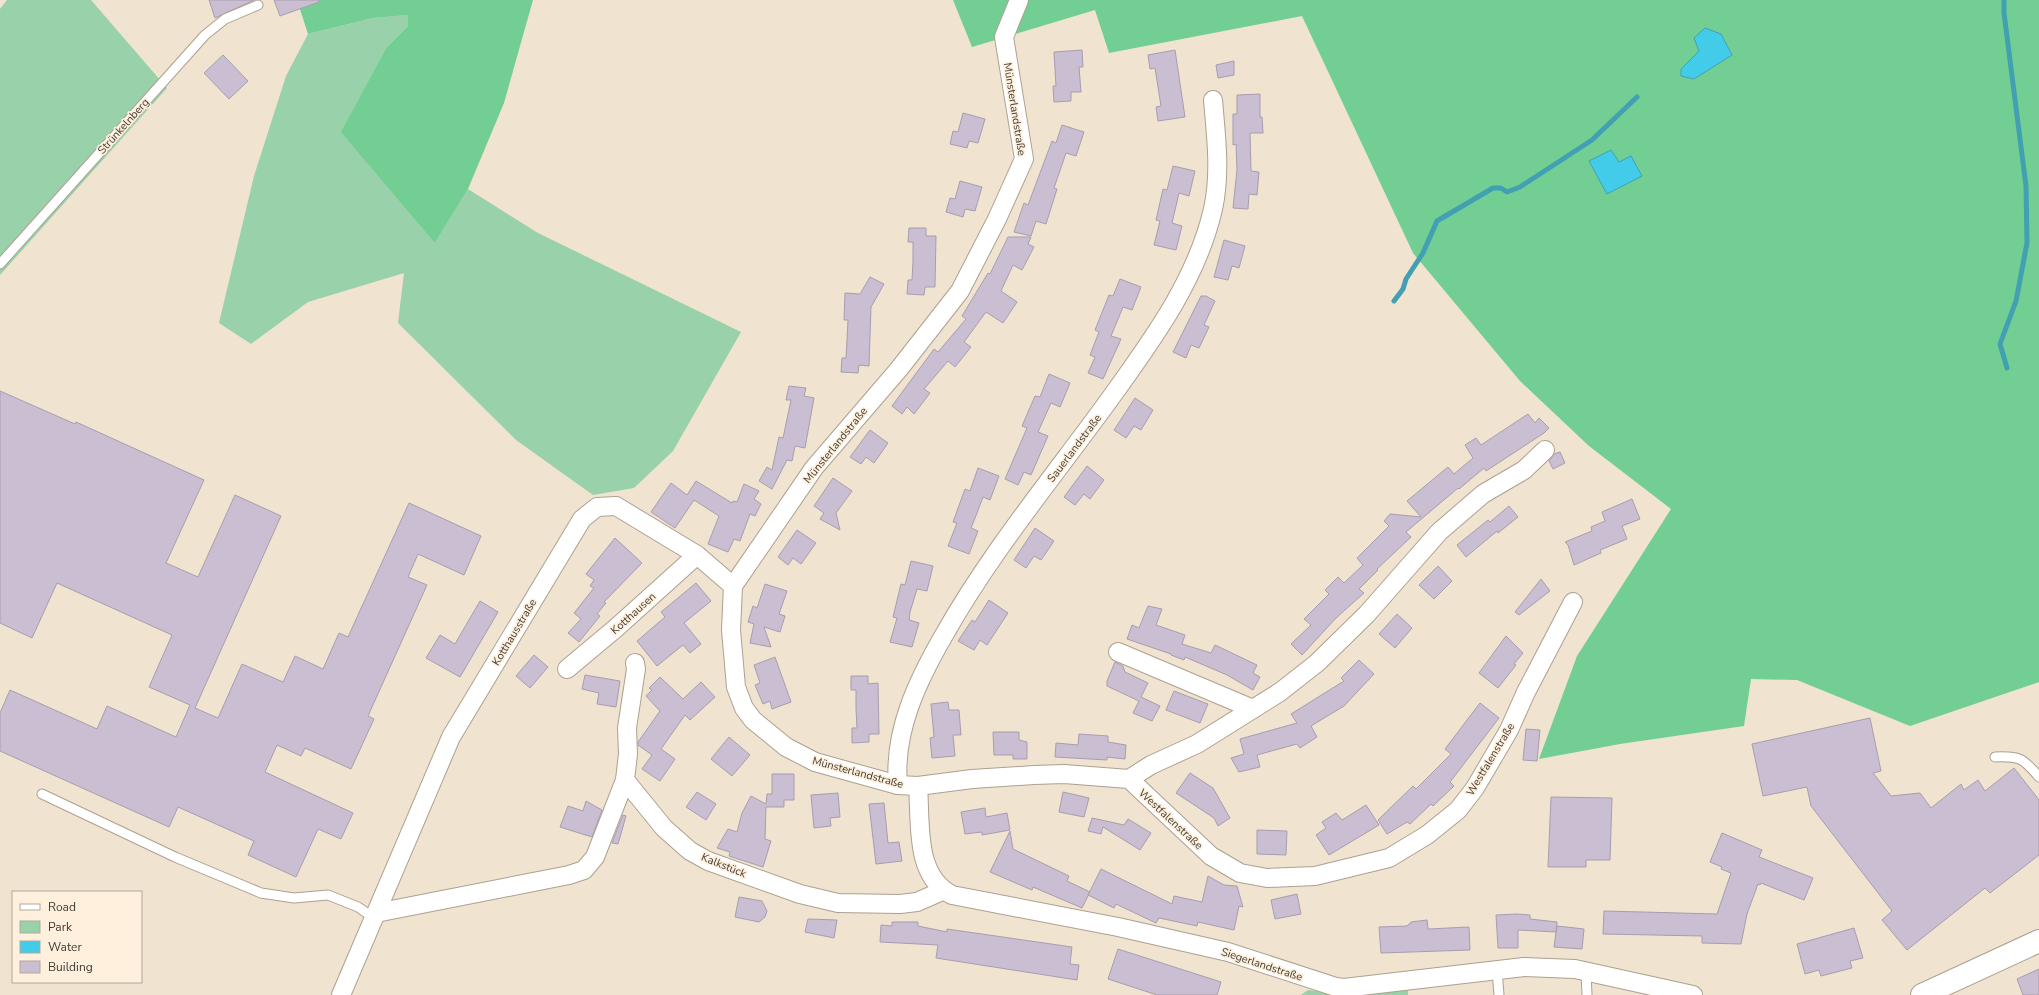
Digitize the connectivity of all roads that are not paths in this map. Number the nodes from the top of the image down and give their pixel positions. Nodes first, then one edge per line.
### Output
1 (1019, 0) edge
2 (258, 5) dead end
3 (1213, 100) dead end
4 (0, 264) edge
5 (1545, 450) dead end
6 (698, 555) junction
7 (733, 586) junction
8 (1573, 602) dead end
9 (1118, 652) dead end
10 (635, 663) dead end
11 (567, 669) dead end
12 (1253, 709) junction
13 (1996, 757) dead end
14 (2039, 777) edge
15 (1129, 779) junction
16 (627, 782) junction
17 (898, 785) junction
18 (918, 786) junction
19 (42, 794) dead end
20 (942, 891) junction
21 (375, 915) junction
22 (2039, 941) edge
23 (1497, 970) junction
24 (1586, 972) junction
25 (342, 995) edge
26 (1499, 995) edge
27 (1587, 995) edge
28 (1692, 995) edge
29 (1922, 995) edge

1 - 7 street, Münsterlandstraße
2 - 4 lane, Strünkelnberg
3 - 17 street, Sauerlandstraße
5 - 12 street, Westfalenstraße
6 - 7 street, Kotthausstraße
6 - 11 street, Kotthausen
6 - 21 street, Kotthausstraße
7 - 17 street, Münsterlandstraße
8 - 15 street, Westfalenstraße
9 - 12 street
10 - 16 street
12 - 15 street, Westfalenstraße
13 - 14 lane
15 - 18 street
16 - 20 street, Kalkstück
16 - 21 street
17 - 18 street, Münsterlandstraße
18 - 20 street
19 - 21 lane
20 - 23 street, Siegerlandstraße
21 - 25 street, Kotthausstraße
22 - 29 main road
23 - 24 street, Siegerlandstraße
23 - 26 lane
24 - 27 lane
24 - 28 street, Siegerlandstraße

